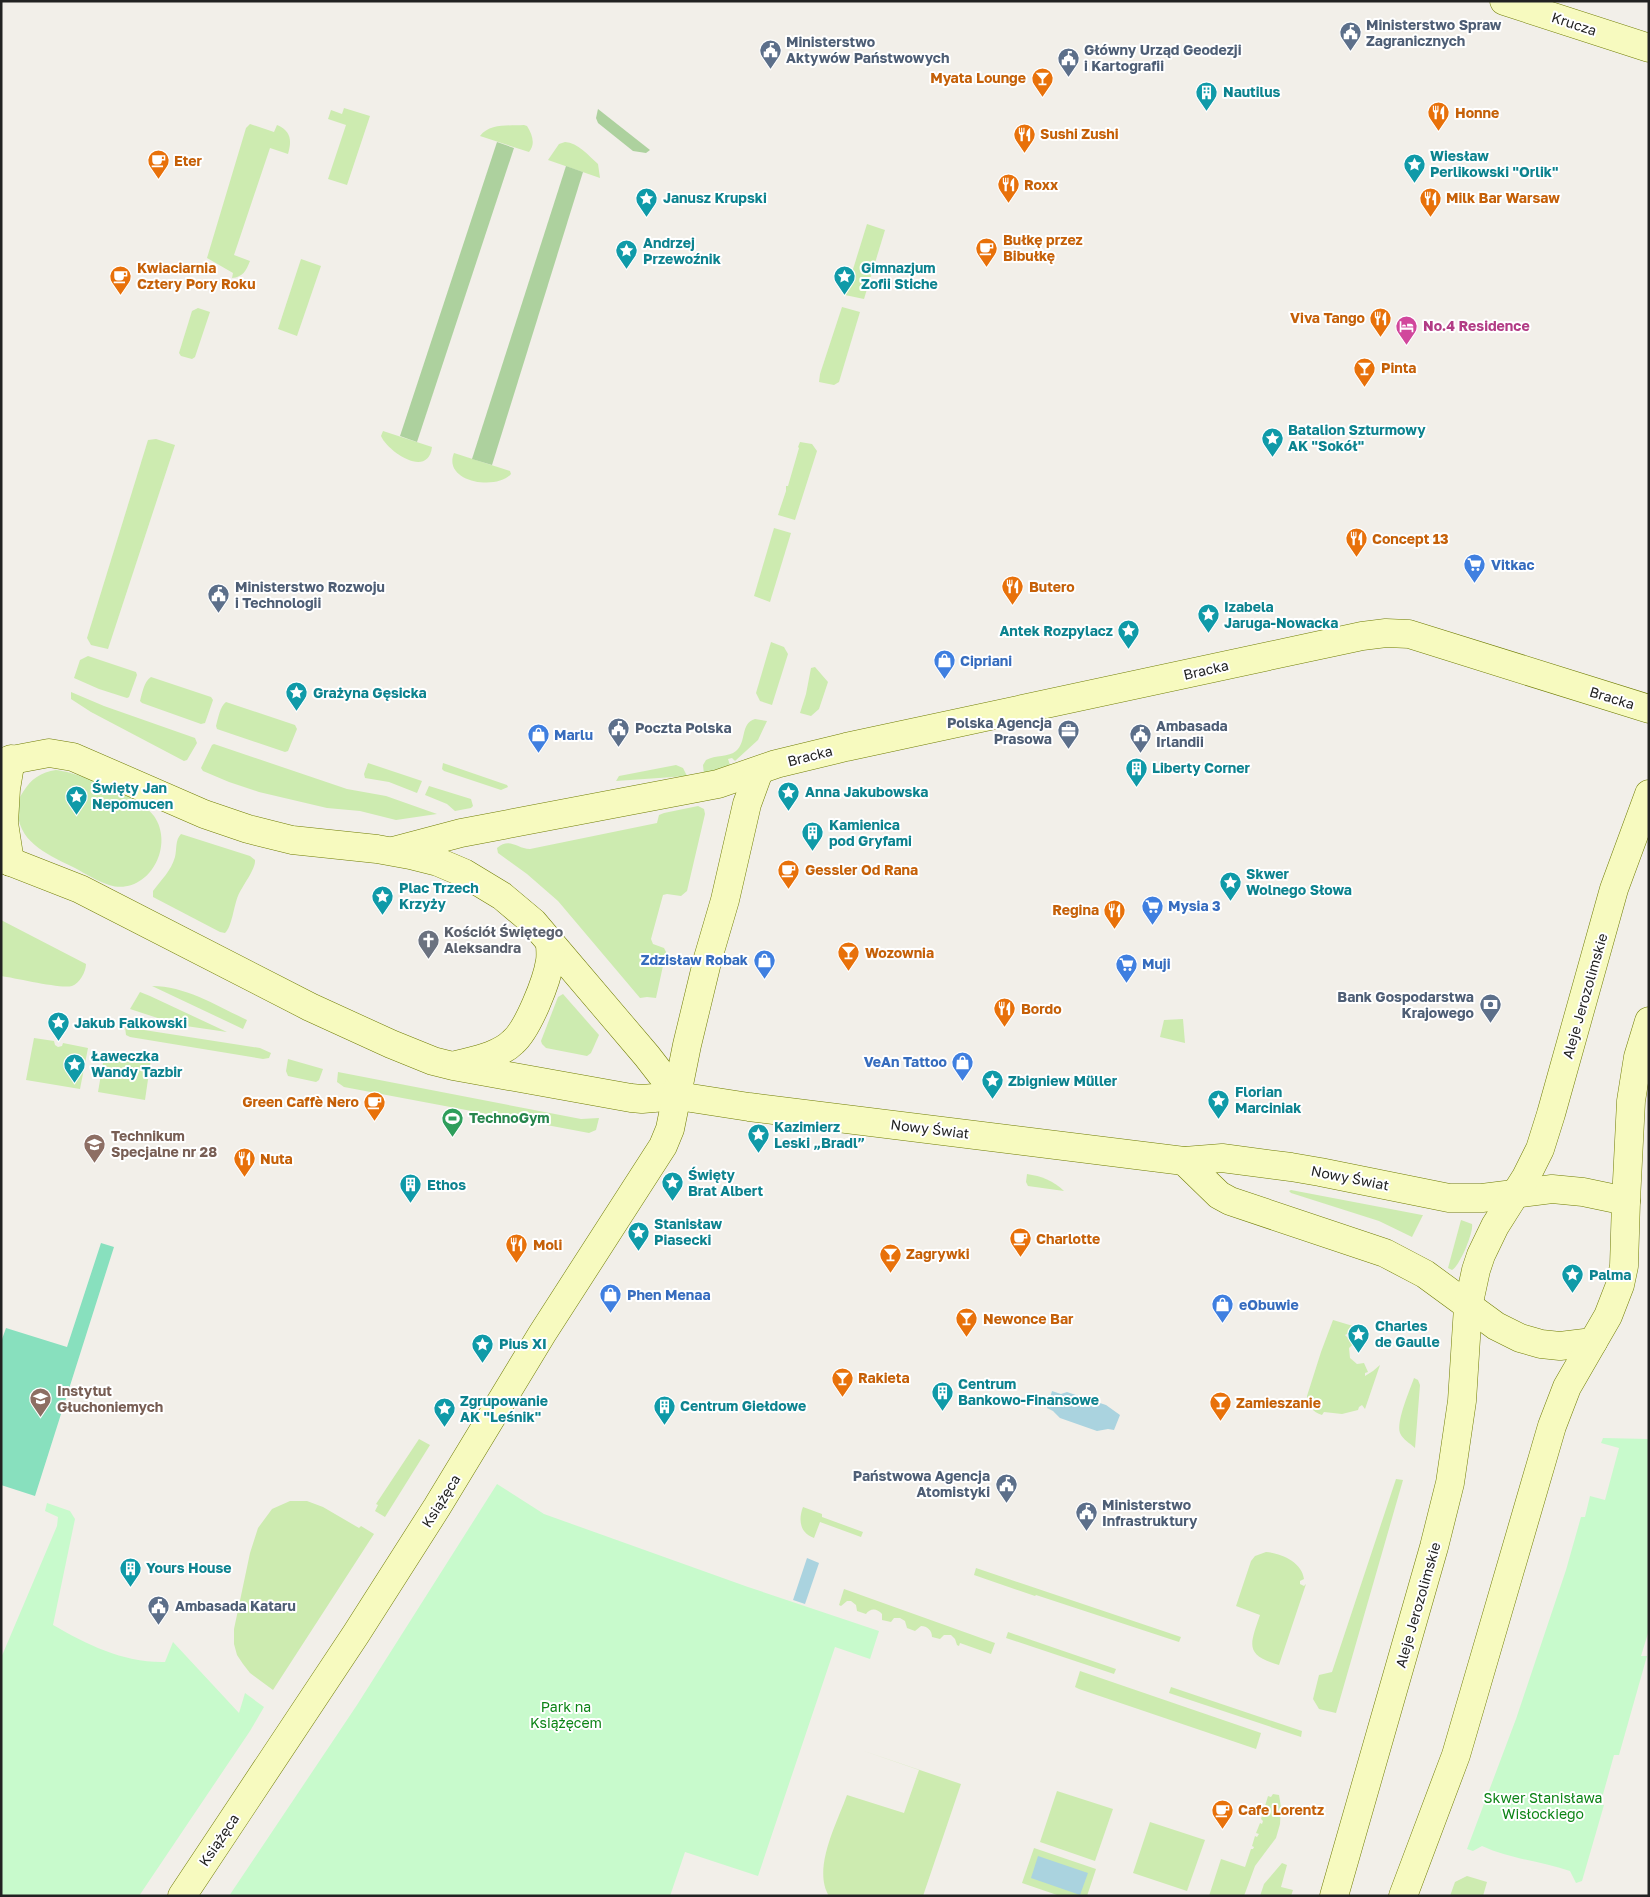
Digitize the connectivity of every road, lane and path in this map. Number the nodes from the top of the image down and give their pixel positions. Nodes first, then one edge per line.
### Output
1 (1504, 1) edge
2 (1647, 47) edge
3 (1649, 709) edge
4 (4, 762) edge
5 (758, 770) junction
6 (1649, 794) edge
7 (394, 851) junction
8 (6, 860) edge
9 (550, 942) junction
10 (1649, 1021) edge
11 (453, 1066) junction
12 (678, 1096) junction
13 (1184, 1161) junction
14 (1515, 1195) junction
15 (1626, 1201) junction
16 (1468, 1307) junction
17 (1593, 1342) junction
18 (182, 1896) edge
19 (1334, 1896) edge
20 (1403, 1896) edge

1 - 2 street, Krucza
3 - 5 street, Bracka
4 - 7 street
4 - 8 street
5 - 7 street
5 - 12 street
6 - 14 street, Aleje Jerozolimskie
7 - 9 street
8 - 11 street
9 - 11 street
9 - 12 street
10 - 15 street
11 - 12 street
12 - 13 street, Nowy Świat
12 - 18 street, Książęca
13 - 14 street, Nowy Świat
13 - 16 street
14 - 15 street
14 - 16 street
15 - 17 street
16 - 17 street
16 - 19 street, Aleje Jerozolimskie
17 - 20 street

